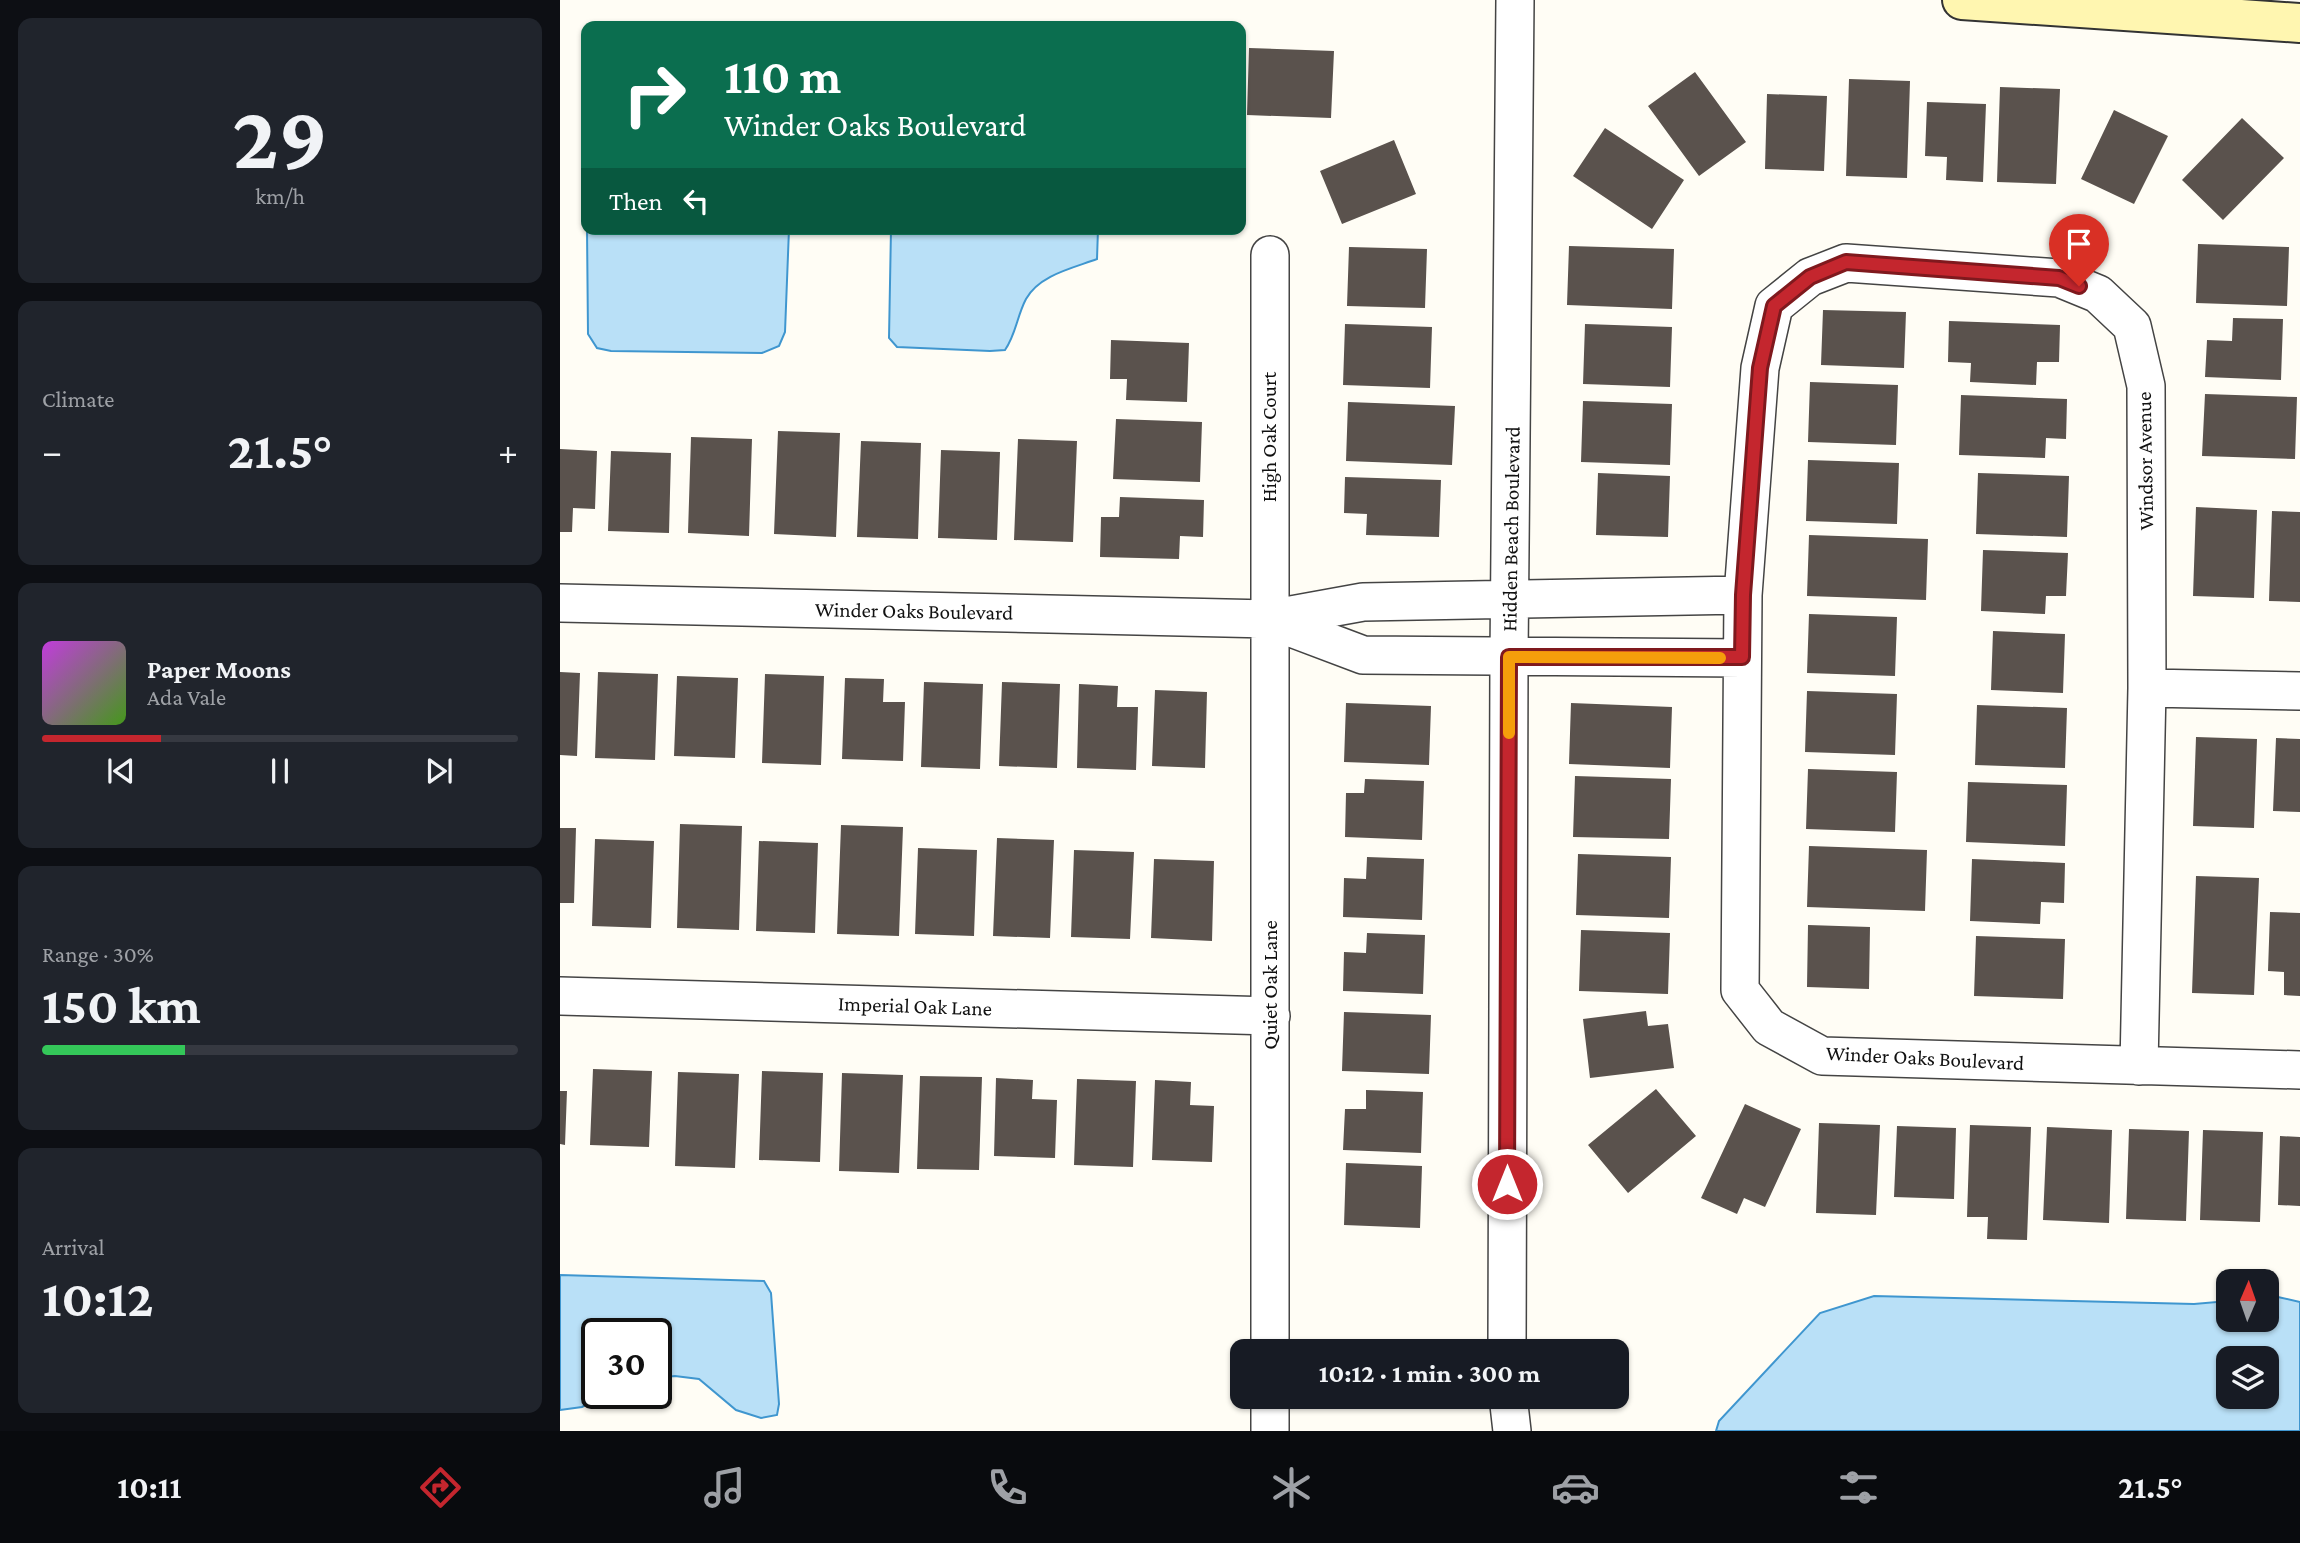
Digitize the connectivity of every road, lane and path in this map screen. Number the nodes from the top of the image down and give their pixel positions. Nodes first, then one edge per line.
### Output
1 (1516, 0) edge
2 (1962, 0) edge
3 (2300, 23) edge
4 (1270, 255) dead end
5 (1743, 595) junction
6 (1630, 597) junction
7 (1511, 599) junction
8 (560, 603) edge
9 (1269, 620) junction
10 (1509, 657) junction
11 (1629, 657) junction
12 (1742, 657) junction
13 (2147, 688) junction
14 (2300, 691) edge
15 (560, 996) edge
16 (1271, 1016) junction
17 (2138, 1066) junction
18 (2300, 1070) edge
19 (1270, 1339) edge
20 (1507, 1339) edge
21 (1270, 1409) edge
22 (1509, 1409) edge
23 (1270, 1431) edge
24 (1512, 1431) edge

1 - 7 street, Hidden Beach Boulevard
2 - 3 main road
4 - 9 street, High Oak Court
5 - 6 street, Winder Oaks Boulevard
5 - 12 street, Winder Oaks Boulevard
5 - 13 street, Windsor Avenue
6 - 7 street, Winder Oaks Boulevard
6 - 11 street
7 - 9 street, Winder Oaks Boulevard
7 - 10 street, Hidden Beach Boulevard
8 - 9 street, Winder Oaks Boulevard
9 - 10 street, Winder Oaks Boulevard
9 - 16 street, Quiet Oak Lane
10 - 11 street, Winder Oaks Boulevard
10 - 20 street, Hidden Beach Boulevard
11 - 12 street, Winder Oaks Boulevard
12 - 17 street, Winder Oaks Boulevard
13 - 14 street
13 - 17 street, Windsor Avenue
15 - 16 street, Imperial Oak Lane
16 - 19 street, Quiet Oak Lane
17 - 18 street, Winder Oaks Boulevard
21 - 23 street
22 - 24 street

